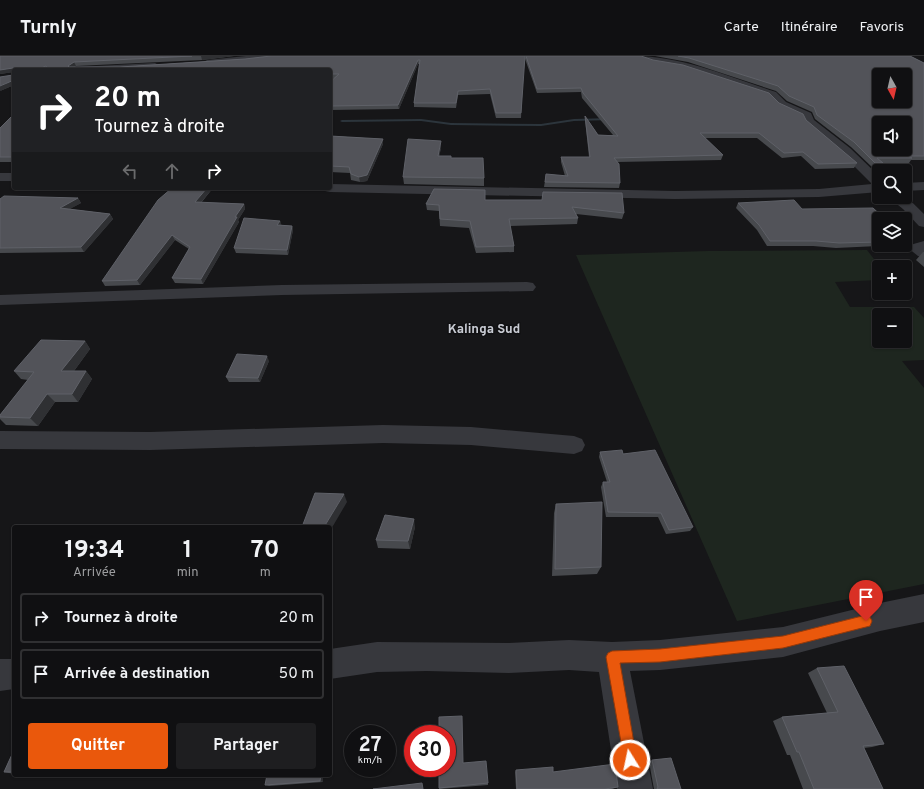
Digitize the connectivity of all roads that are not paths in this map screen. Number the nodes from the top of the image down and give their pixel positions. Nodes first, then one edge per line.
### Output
1 (272, 56) edge
2 (638, 56) edge
3 (195, 64) edge
4 (168, 65) edge
5 (113, 68) edge
6 (0, 177) edge
7 (872, 177) edge
8 (12, 178) edge
9 (924, 186) edge
10 (912, 187) edge
11 (332, 188) edge
12 (872, 189) edge
13 (905, 204) edge
14 (924, 223) edge
15 (924, 246) edge
16 (924, 253) edge
17 (527, 287) dead end
18 (0, 300) edge
19 (0, 440) edge
20 (574, 445) dead end
21 (924, 608) edge
22 (612, 657) junction
23 (332, 664) edge
24 (12, 674) edge
25 (0, 675) edge
26 (635, 789) edge

1 - 3 street
2 - 7 street
4 - 5 street
6 - 8 street
9 - 10 street
11 - 12 street
13 - 14 street
15 - 16 street
17 - 18 street
19 - 20 street
21 - 22 street
22 - 23 street
22 - 26 street
24 - 25 street

